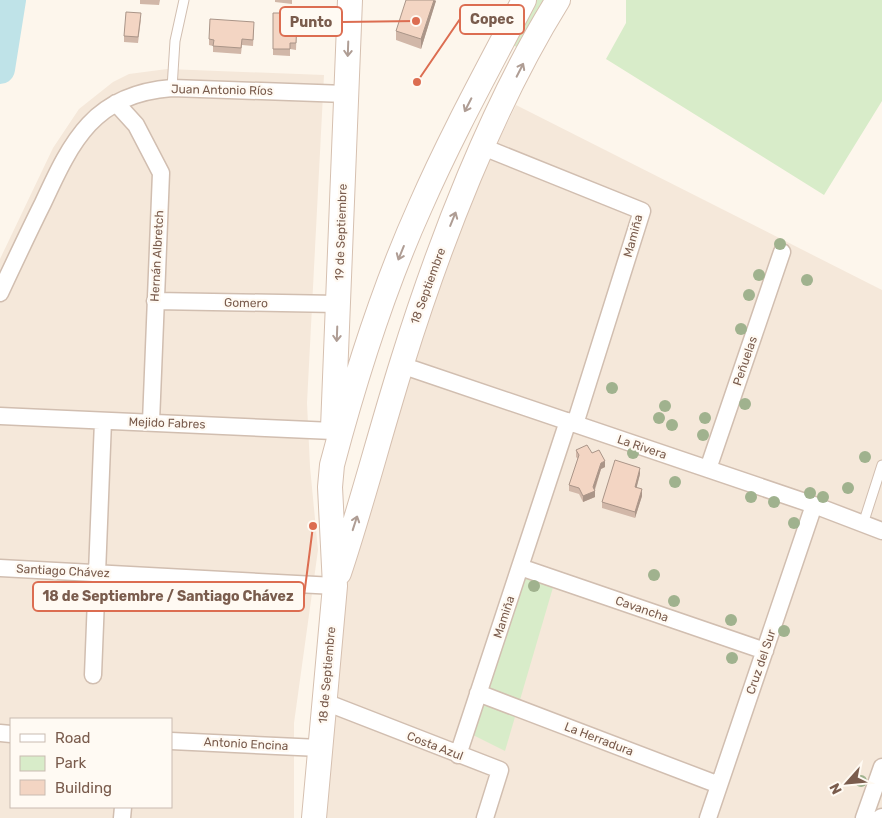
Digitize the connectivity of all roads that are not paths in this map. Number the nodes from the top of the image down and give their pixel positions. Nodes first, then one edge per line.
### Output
1 (184, 0) edge
2 (350, 0) edge
3 (524, 0) edge
4 (558, 0) edge
5 (172, 88) junction
6 (346, 94) junction
7 (116, 103) junction
8 (483, 147) junction
9 (782, 252) dead end
10 (0, 293) edge
11 (155, 301) junction
12 (338, 304) junction
13 (401, 365) junction
14 (0, 416) edge
15 (102, 421) junction
16 (151, 422) junction
17 (571, 423) junction
18 (333, 431) junction
19 (882, 464) edge
20 (332, 465) junction
21 (708, 469) junction
22 (814, 505) junction
23 (863, 524) junction
24 (882, 531) edge
25 (520, 566) junction
26 (0, 568) edge
27 (97, 573) junction
28 (335, 586) junction
29 (765, 651) junction
30 (93, 674) dead end
31 (478, 694) junction
32 (324, 702) junction
33 (172, 741) edge
34 (320, 748) junction
35 (458, 755) junction
36 (882, 767) edge
37 (719, 785) junction
38 (314, 818) edge
39 (485, 818) edge
40 (708, 818) edge
41 (864, 818) edge

1 - 5 lane
2 -> 6 main road, 19 de Septiembre
3 -> 20 main road
8 -> 4 main road, 18 Septiembre
5 - 6 street, Juan Antonio Ríos
5 - 7 street, Juan Antonio Ríos
6 - 12 main road, 19 de Septiembre
7 - 10 street, Juan Antonio Ríos
7 - 11 street, Hernán Albretch
13 -> 8 main road, 18 Septiembre
8 - 17 street, Mamiña
9 - 21 street, Peñuelas
11 - 12 street, Gomero
11 - 16 street, Hernán Albretch
12 -> 18 main road, 19 de Septiembre
13 - 17 street, La Rivera
28 -> 13 main road, 18 Septiembre
14 - 15 street, Mejido Fabres
15 - 16 street, Mejido Fabres
15 - 27 street
16 - 18 street, Mejido Fabres
17 - 21 street, La Rivera
17 - 25 street, Mamiña
18 - 20 main road, 19 de Septiembre
19 - 23 lane
20 - 28 main road, 18 de Septiembre
21 - 22 street, La Rivera
22 - 23 street, La Rivera
22 - 29 street, Cruz del Sur
23 - 24 street, La Rivera
25 - 29 street, Cavancha
25 - 31 street, Mamiña
26 - 27 street, Santiago Chávez
27 - 28 street, Santiago Chávez
27 - 30 street
28 - 32 main road, 18 de Septiembre
29 - 37 street, Cruz del Sur
31 - 35 street, Mamiña
31 - 37 street, La Herradura
32 - 34 main road, 18 de Septiembre
32 - 35 street, Costa Azul
33 - 34 street, Antonio Encina
34 - 38 main road, 18 de Septiembre
35 - 39 street, Costa Azul
36 - 41 street
37 - 40 street, Cruz del Sur

